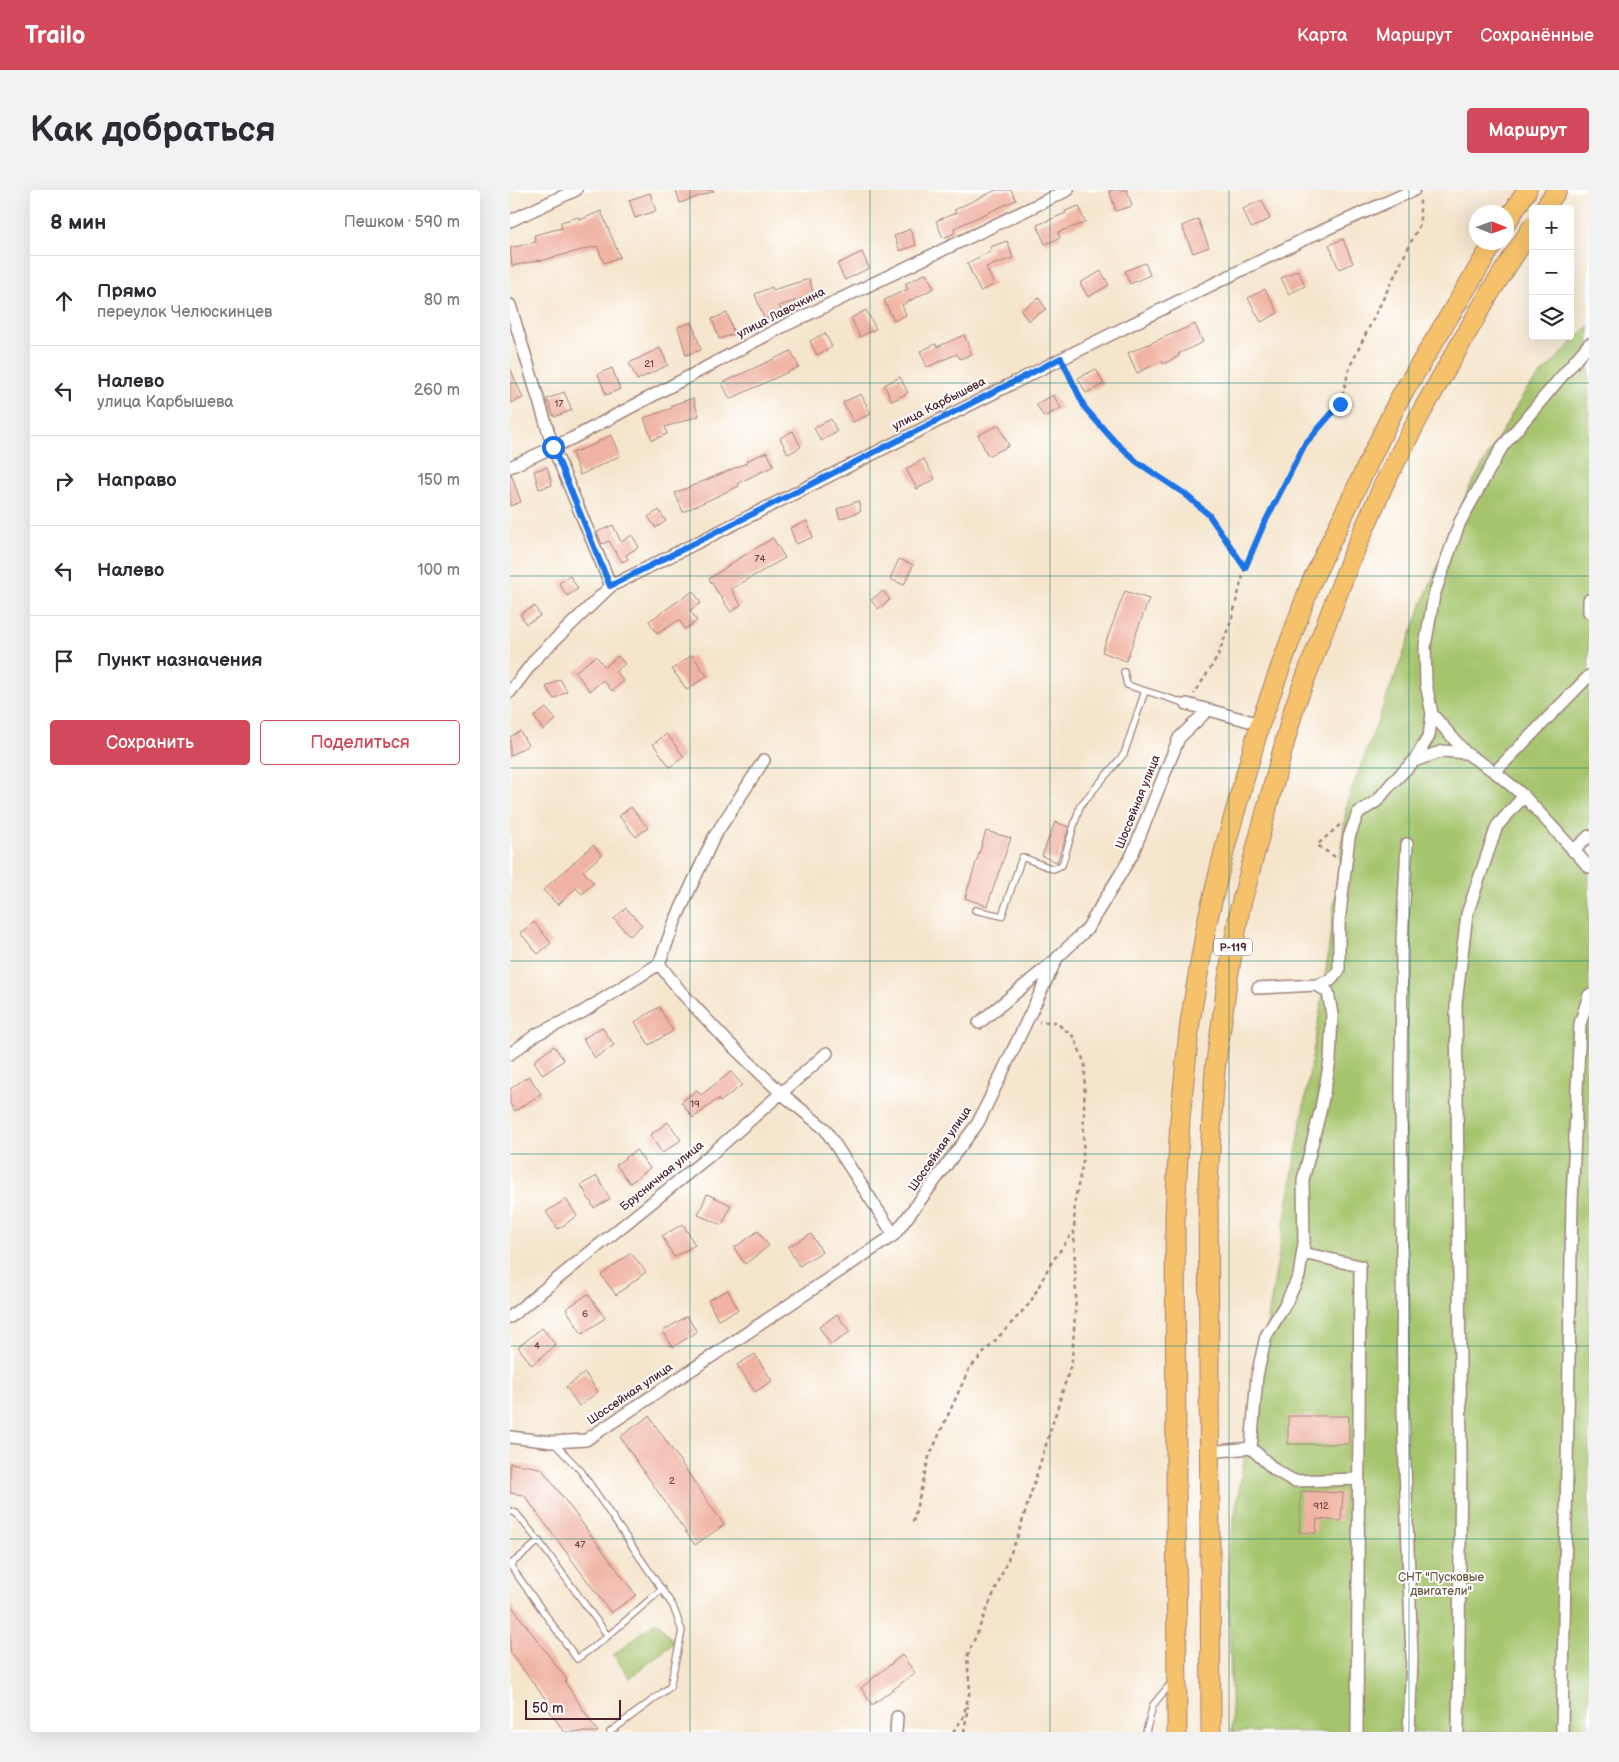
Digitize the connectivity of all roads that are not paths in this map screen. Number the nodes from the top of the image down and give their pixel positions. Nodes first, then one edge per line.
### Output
1 (576, 190) edge
2 (1068, 190) edge
3 (1527, 190) edge
4 (1556, 190) edge
5 (1417, 194) edge
6 (1547, 205) edge
7 (1514, 210) edge
8 (510, 221) edge
9 (1529, 232) edge
10 (1489, 250) edge
11 (510, 305) edge
12 (1589, 344) edge
13 (553, 447) junction
14 (510, 467) edge
15 (610, 586) junction
16 (1589, 600) edge
17 (1589, 612) edge
18 (1124, 672) dead end
19 (1589, 676) edge
20 (1145, 691) junction
21 (510, 692) edge
22 (1188, 704) joint
23 (1208, 710) junction
24 (1432, 714) junction
25 (1260, 724) junction
26 (1466, 753) junction
27 (764, 760) dead end
28 (1414, 760) junction
29 (1495, 772) junction
30 (1524, 796) junction
31 (1589, 836) edge
32 (1407, 844) dead end
33 (1574, 851) junction
34 (1589, 867) edge
35 (975, 910) dead end
36 (1057, 958) junction
37 (659, 964) junction
38 (1317, 985) junction
39 (1258, 988) dead end
40 (1589, 995) edge
41 (979, 1023) dead end
42 (827, 1053) dead end
43 (510, 1054) edge
44 (781, 1093) junction
45 (894, 1235) junction
46 (1302, 1253) junction
47 (510, 1317) edge
48 (510, 1437) edge
49 (553, 1442) junction
50 (1251, 1448) junction
51 (1208, 1452) junction
52 (1359, 1479) junction
53 (510, 1511) edge
54 (539, 1541) junction
55 (510, 1565) edge
56 (662, 1589) junction
57 (608, 1636) junction
58 (1176, 1677) junction
59 (897, 1717) dead end
60 (610, 1732) edge
61 (896, 1732) edge
62 (1146, 1732) edge
63 (1177, 1732) edge
64 (1211, 1732) edge
65 (1357, 1732) edge
66 (1410, 1732) edge
67 (1458, 1732) edge
68 (1562, 1732) edge

1 - 8 street
2 - 13 street, улица Лавочкина
3 - 7 highway
4 - 6 highway
5 - 15 street, улица Карбышева
9 - 51 highway, Р-119
10 - 25 highway, Р-119
11 - 13 street
12 - 24 street
13 - 14 street, улица Лавочкина
13 - 15 street
15 - 21 street, улица Карбышева
16 - 17 street
18 - 20 lane
19 - 29 street
20 - 22 lane
20 - 35 lane
22 - 23 street
23 - 25 street
23 - 36 street, Шоссейная улица
24 - 26 street
24 - 28 street
25 - 58 highway, Р-119
26 - 28 street
26 - 29 street
27 - 37 street
28 - 38 street
29 - 30 street
30 - 33 street
30 - 67 street
31 - 33 street
32 - 66 street
33 - 34 street
36 - 41 street
36 - 45 street, Шоссейная улица
37 - 43 street
37 - 44 street
38 - 39 street
38 - 46 street
40 - 68 street
42 - 44 street, Брусничная улица
44 - 45 street
44 - 47 street, Брусничная улица
45 - 49 street, Шоссейная улица
46 - 50 street
46 - 52 street
48 - 49 street, Шоссейная улица
49 - 56 lane
50 - 51 street
50 - 52 street
51 - 64 highway, Р-119
52 - 65 street
53 - 54 lane
54 - 55 lane
54 - 57 lane
55 - 57 lane
56 - 57 lane
56 - 60 lane
58 - 62 lane
58 - 63 highway, Р-119
59 - 61 street

